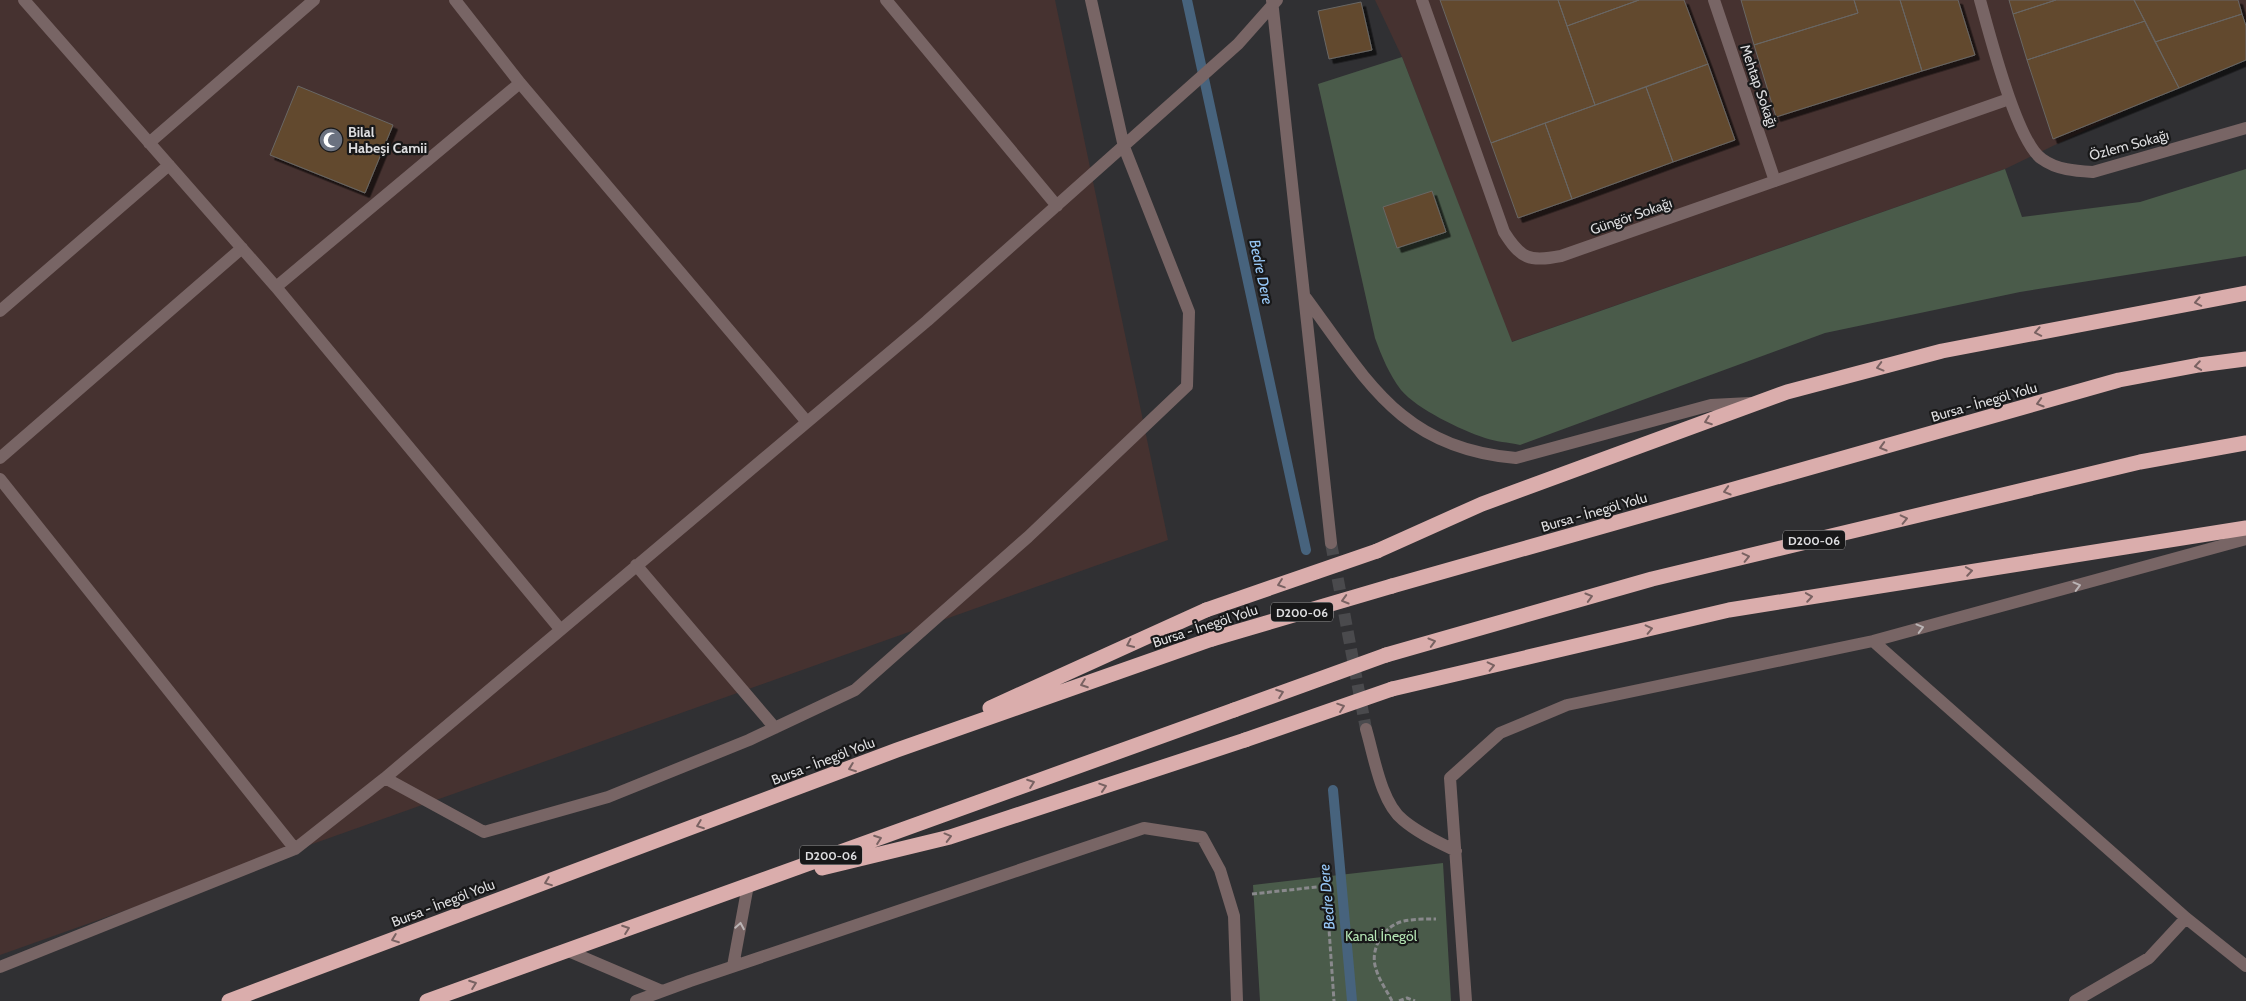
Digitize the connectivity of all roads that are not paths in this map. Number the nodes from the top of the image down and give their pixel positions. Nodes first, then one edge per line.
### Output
1 (24, 0) edge
2 (314, 0) edge
3 (886, 0) edge
4 (1091, 0) edge
5 (1422, 0) edge
6 (1714, 0) edge
7 (1980, 0) edge
8 (1274, 1) edge
9 (461, 2) edge
10 (520, 83) junction
11 (2010, 99) junction
12 (2246, 128) edge
13 (149, 143) junction
14 (1124, 147) junction
15 (169, 164) junction
16 (1775, 181) junction
17 (1057, 206) junction
18 (242, 248) junction
19 (276, 287) junction
20 (2246, 293) edge
21 (1305, 297) junction
22 (0, 312) edge
23 (2246, 359) edge
24 (1757, 403) junction
25 (808, 422) junction
26 (2246, 443) edge
27 (0, 458) edge
28 (0, 479) edge
29 (2246, 528) edge
30 (2246, 539) edge
31 (1331, 543) tunnel mouth
32 (636, 565) junction
33 (560, 629) junction
34 (1873, 641) junction
35 (775, 728) junction
36 (1366, 729) tunnel mouth
37 (898, 750) junction
38 (385, 778) junction
39 (295, 849) junction
40 (1456, 851) junction
41 (748, 885) junction
42 (2186, 918) junction
43 (566, 950) junction
44 (733, 966) junction
45 (2246, 966) edge
46 (0, 967) edge
47 (662, 991) junction
48 (229, 1001) edge
49 (428, 1001) edge
50 (636, 1001) edge
51 (1237, 1001) edge
52 (1466, 1001) edge
53 (2075, 1001) edge

1 - 13 street
2 - 13 street
3 - 17 street
4 - 14 street
5 - 16 street, Güngör Sokağı
6 - 16 street, Mehtap Sokağı
7 - 11 street, Özlem Sokağı
8 - 14 street
8 - 21 street
9 - 10 street
10 - 19 street
10 - 25 street
11 - 12 street, Özlem Sokağı
11 - 16 street, Güngör Sokağı
13 - 15 street
14 - 17 street
14 - 35 street
15 - 18 street
15 - 22 street
17 - 25 street
18 - 19 street
18 - 27 street
19 - 33 street
20 -> 24 highway
21 - 24 street
21 - 31 street
23 -> 37 highway, Bursa - İnegöl Yolu / D200-06, bridge
24 -> 37 highway, bridge
25 - 32 street
41 -> 26 highway, D200-06, bridge
28 - 39 street
41 -> 29 highway, bridge
34 -> 30 street
32 - 33 street
32 - 35 street
33 - 38 street
34 - 40 street
34 - 42 street
35 - 38 street
36 - 40 street
37 -> 48 highway, Bursa - İnegöl Yolu / D200-06
38 - 39 street
39 - 46 street
40 - 52 street
43 -> 41 highway, D200-06
44 -> 41 street
42 - 45 street
42 - 53 street
43 - 47 street
49 -> 43 highway, D200-06
44 - 47 street
44 - 51 street
47 - 50 street

